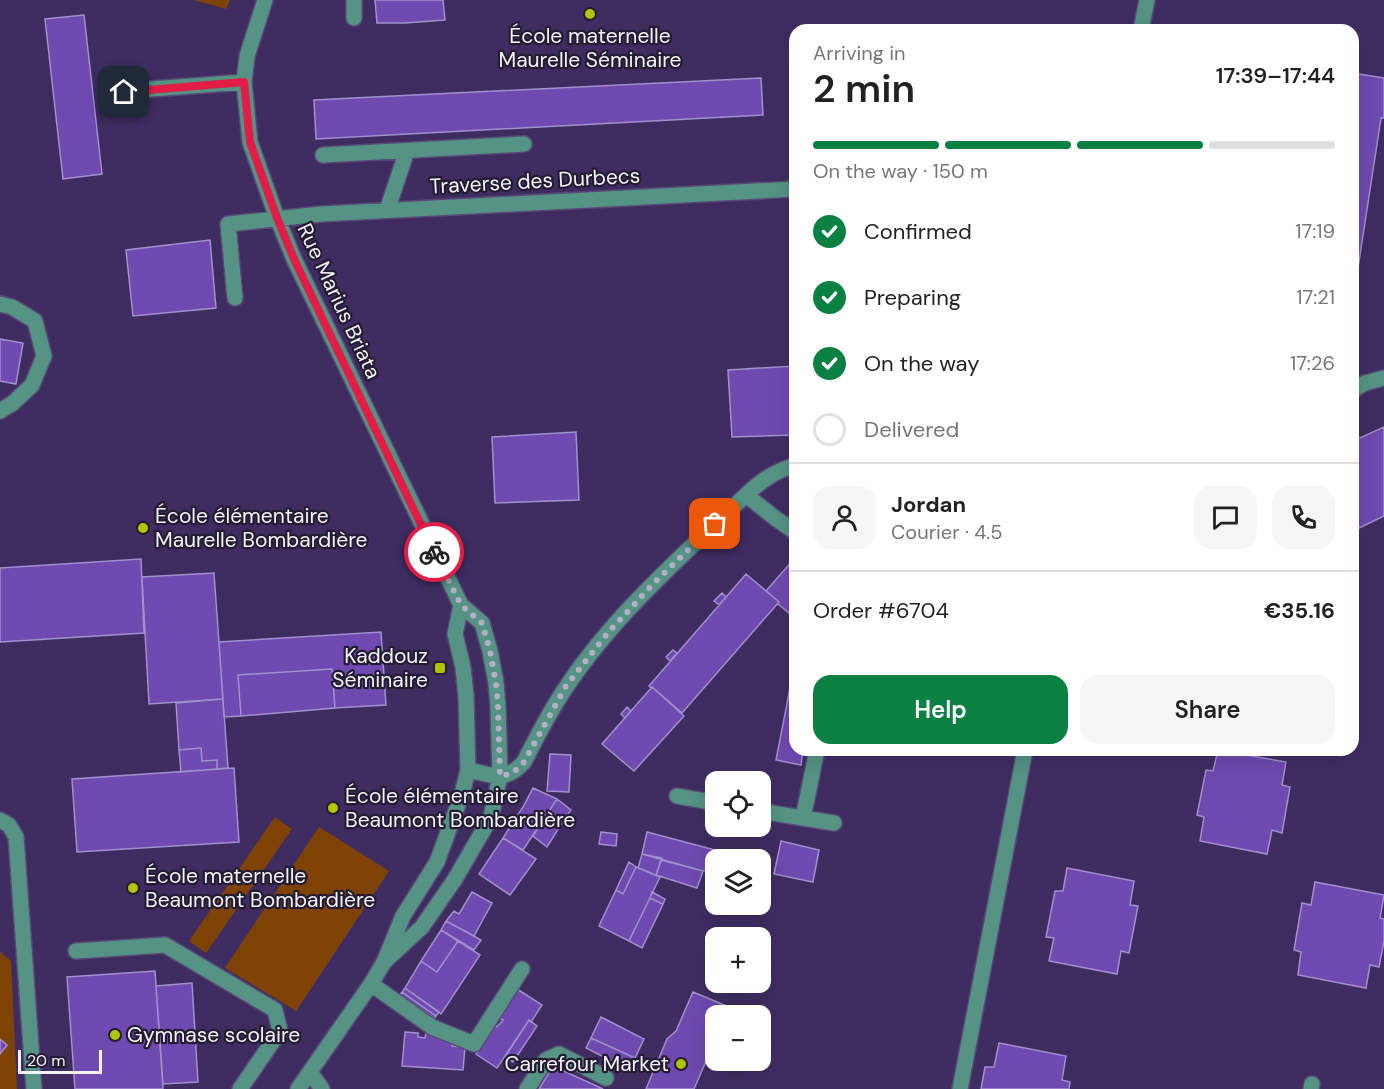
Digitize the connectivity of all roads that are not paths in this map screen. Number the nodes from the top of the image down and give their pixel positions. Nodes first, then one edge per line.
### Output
1 (265, 0) edge
2 (354, 0) edge
3 (1147, 0) edge
4 (354, 18) dead end
5 (1142, 24) edge
6 (244, 82) junction
7 (124, 92) dead end
8 (524, 144) dead end
9 (407, 151) junction
10 (323, 155) dead end
11 (789, 189) edge
12 (387, 210) junction
13 (277, 218) junction
14 (235, 298) dead end
15 (0, 304) edge
16 (1384, 378) edge
17 (1359, 387) edge
18 (0, 411) edge
19 (789, 467) edge
20 (746, 495) junction
21 (789, 528) edge
22 (461, 605) junction
23 (816, 756) edge
24 (1024, 756) edge
25 (468, 770) junction
26 (500, 776) junction
27 (677, 796) dead end
28 (705, 801) edge
29 (771, 813) edge
30 (803, 818) junction
31 (0, 820) edge
32 (834, 824) dead end
33 (76, 951) dead end
34 (384, 962) junction
35 (522, 969) dead end
36 (371, 984) junction
37 (310, 1072) junction
38 (606, 1078) dead end
39 (34, 1089) edge
40 (240, 1089) edge
41 (298, 1089) edge
42 (322, 1089) edge
43 (528, 1089) edge
44 (960, 1089) edge

1 - 6 street, Rue Marius Briata
2 - 4 street
3 - 5 street
6 - 7 street
6 - 13 street, Rue Marius Briata
8 - 9 street
9 - 10 street
9 - 12 street
11 - 12 street, Traverse des Durbecs
12 - 13 street, Traverse des Durbecs
13 - 14 street, Traverse des Durbecs
13 - 22 street, Rue Marius Briata
15 - 18 street
16 - 17 street
19 - 20 street
20 - 21 street
20 - 26 street
22 - 25 street
22 - 26 street, Rue Marius Briata
23 - 30 street
24 - 44 street
25 - 26 street
25 - 34 street
26 - 34 street, Rue Marius Briata
27 - 28 street
29 - 30 street
30 - 32 street
31 - 39 street
33 - 40 street
34 - 36 street
35 - 36 street
36 - 37 street
37 - 41 street
37 - 42 street
38 - 43 street

